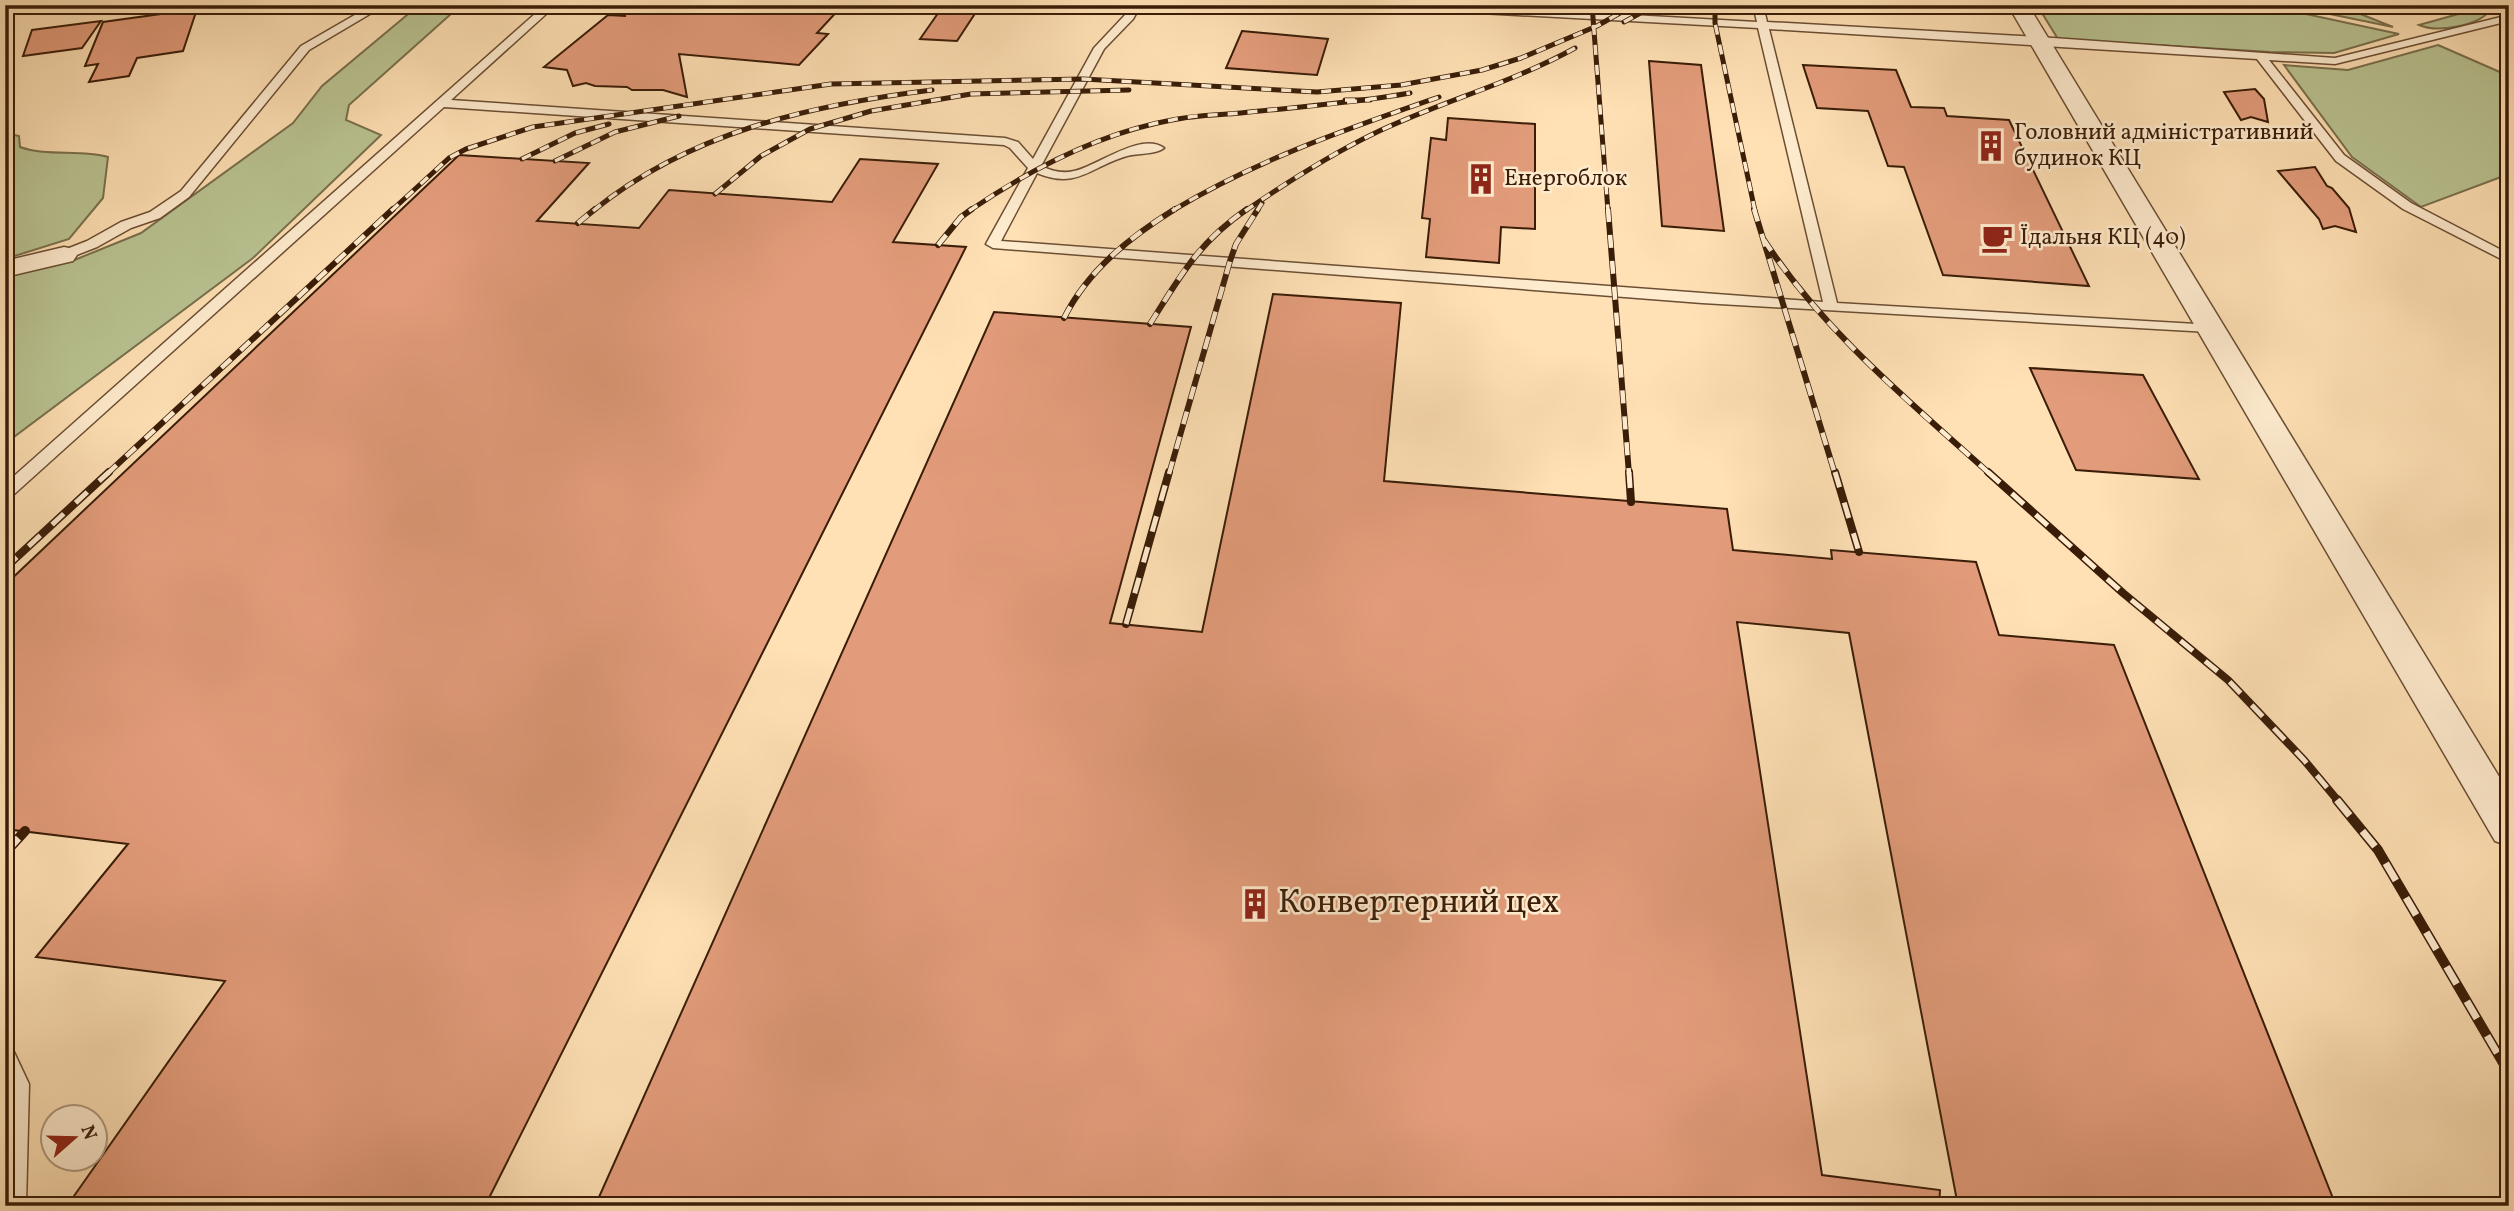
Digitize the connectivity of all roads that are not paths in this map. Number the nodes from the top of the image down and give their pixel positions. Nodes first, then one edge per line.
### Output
1 (380, 5) edge
2 (551, 5) edge
3 (1136, 5) edge
4 (1388, 5) edge
5 (1758, 5) edge
6 (2018, 5) edge
7 (2509, 18) edge
8 (1765, 25) junction
9 (2039, 40) junction
10 (2260, 55) junction
11 (441, 103) junction
12 (1158, 148) dead end
13 (1035, 166) junction
14 (64, 255) joint
15 (2509, 259) edge
16 (5, 269) edge
17 (1831, 306) junction
18 (2209, 328) junction
19 (5, 493) edge
20 (2509, 829) edge
21 (5, 1058) edge
22 (14, 1206) edge

1 - 14 lane
2 - 11 lane
3 - 13 lane
4 - 8 lane
5 - 8 lane
6 - 9 street
7 - 10 lane
8 - 9 lane
8 - 17 lane
9 - 10 lane
9 - 18 street
10 - 15 lane
11 - 13 lane
11 - 19 lane
12 - 13 lane
13 - 17 lane
14 - 16 street
17 - 18 lane
18 - 20 street
21 - 22 lane

